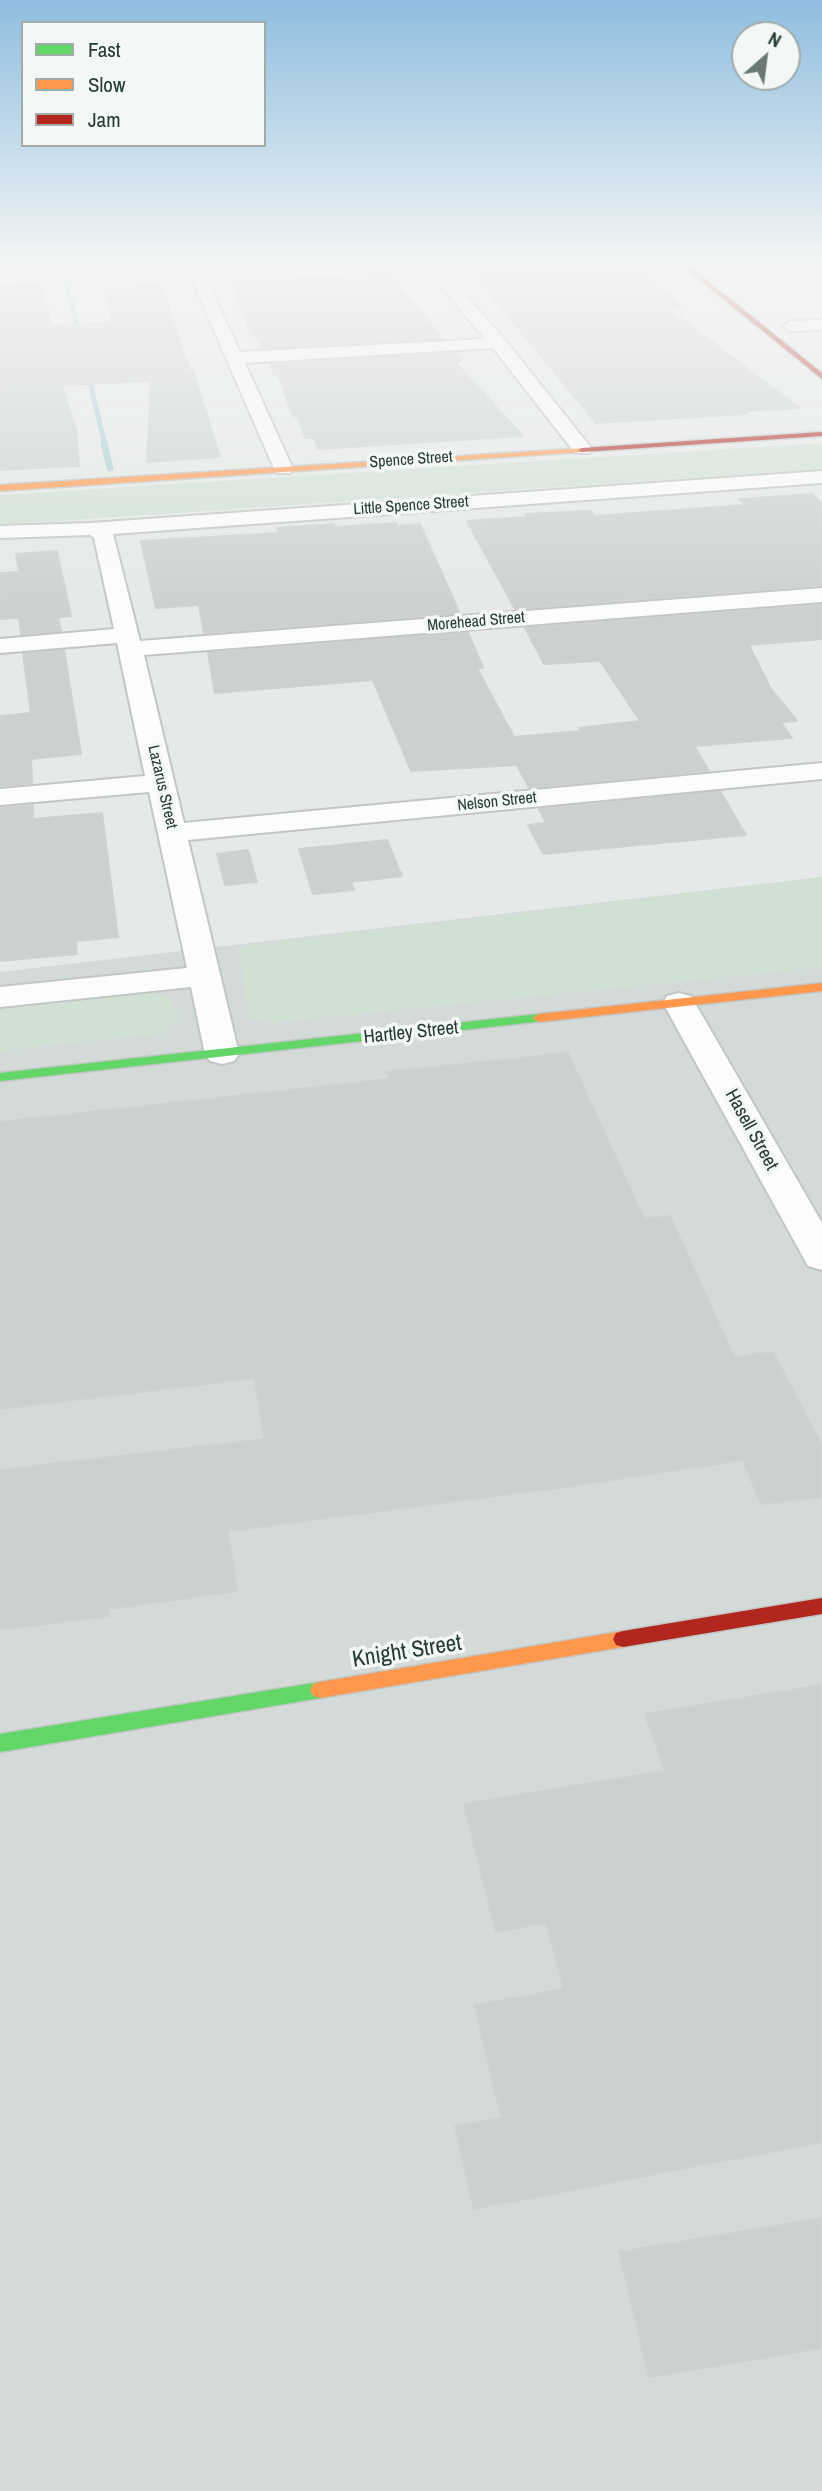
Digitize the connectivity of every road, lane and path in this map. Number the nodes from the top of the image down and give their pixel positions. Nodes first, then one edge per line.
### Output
1 (243, 380) edge
2 (528, 380) edge
3 (822, 434) edge
4 (582, 449) junction
5 (283, 469) junction
6 (822, 477) edge
7 (0, 488) edge
8 (91, 529) junction
9 (0, 533) edge
10 (822, 595) edge
11 (130, 642) junction
12 (0, 646) edge
13 (822, 771) edge
14 (161, 783) junction
15 (0, 797) edge
16 (173, 833) junction
17 (205, 976) junction
18 (822, 987) edge
19 (0, 997) edge
20 (679, 1003) junction
21 (222, 1054) junction
22 (0, 1077) edge
23 (822, 1256) edge
24 (822, 1606) edge
25 (0, 1743) edge

1 - 5 street
2 - 4 street
3 - 4 street, Spence Street
4 - 5 street, Spence Street
5 - 7 street, Spence Street
6 - 8 street, Little Spence Street
8 - 9 street, Little Spence Street
8 - 11 street, Lazarus Street
10 - 11 street, Morehead Street
11 - 12 street, Morehead Street
11 - 14 street, Lazarus Street
13 - 16 street, Nelson Street
14 - 15 street
14 - 16 street, Lazarus Street
16 - 17 street, Lazarus Street
17 - 19 street
17 - 21 street, Lazarus Street
18 - 20 street, Hartley Street
20 - 21 street, Hartley Street
20 - 23 street, Hasell Street
21 - 22 street, Hartley Street
24 - 25 street, Knight Street

